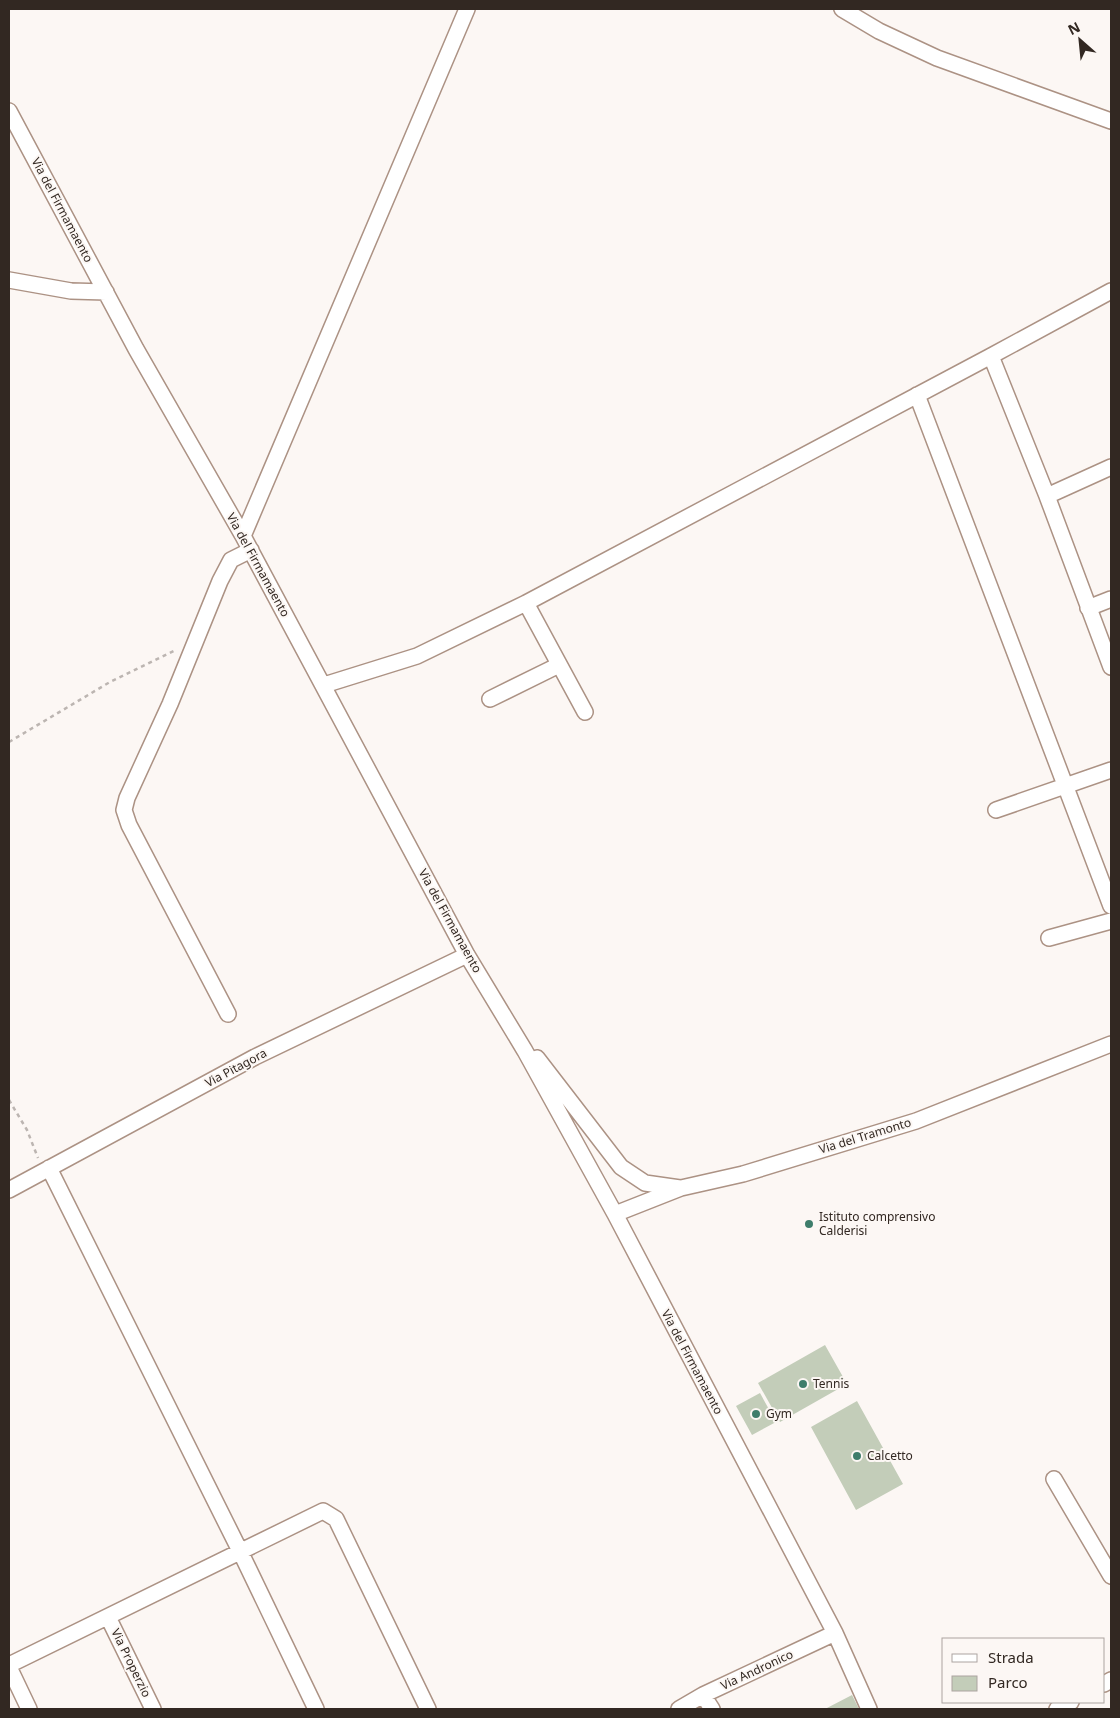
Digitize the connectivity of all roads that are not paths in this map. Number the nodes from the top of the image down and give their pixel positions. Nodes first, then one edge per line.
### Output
1 (467, 9) edge
2 (842, 9) edge
3 (9, 111) edge
4 (1111, 121) edge
5 (9, 280) edge
6 (1111, 291) edge
7 (106, 292) junction
8 (991, 356) junction
9 (917, 395) junction
10 (1111, 467) edge
11 (1047, 496) junction
12 (243, 536) junction
13 (251, 550) junction
14 (1111, 599) edge
15 (526, 603) junction
16 (1088, 608) junction
17 (559, 665) junction
18 (1111, 668) edge
19 (324, 685) junction
20 (490, 699) dead end
21 (585, 712) dead end
22 (1111, 770) edge
23 (1066, 787) junction
24 (996, 810) dead end
25 (1111, 906) edge
26 (1111, 921) edge
27 (1049, 938) dead end
28 (467, 955) junction
29 (228, 1014) dead end
30 (506, 1019) junction
31 (1111, 1044) edge
32 (46, 1169) junction
33 (681, 1188) junction
34 (9, 1190) edge
35 (615, 1214) junction
36 (1054, 1479) dead end
37 (240, 1551) junction
38 (1111, 1576) edge
39 (108, 1617) junction
40 (835, 1633) junction
41 (9, 1666) edge
42 (703, 1695) junction
43 (1069, 1703) edge
44 (29, 1709) edge
45 (153, 1709) edge
46 (316, 1709) edge
47 (428, 1709) edge
48 (679, 1709) edge
49 (712, 1709) edge
50 (870, 1709) edge
51 (1057, 1709) edge

1 - 12 street
2 - 4 street
3 - 7 street, Via del Firmamaento
5 - 7 street
6 - 8 street
7 - 12 street, Via del Firmamaento
8 - 9 street
8 - 11 street
9 - 15 street
9 - 23 street
10 - 11 street
11 - 16 street
12 - 13 street, Via del Firmamaento
13 - 19 street, Via del Firmamaento
13 - 29 street
14 - 16 street
15 - 17 street
15 - 19 street
16 - 18 street
17 - 20 street
17 - 21 street
19 - 28 street, Via del Firmamaento
22 - 23 street
23 - 24 street
23 - 25 street
26 - 27 street
28 - 30 street, Via del Firmamaento
28 - 32 street, Via Pitagora
30 - 33 street, Via del Firmamaento
30 - 35 street, Via del Firmamaento
31 - 33 street, Via del Tramonto
32 - 34 street, Via Pitagora
32 - 37 street
33 - 35 street, Via del Tramonto
35 - 40 street, Via del Firmamaento
36 - 38 street
37 - 39 street
37 - 46 street
37 - 47 street
39 - 41 street
39 - 45 street, Via Properzio
40 - 42 street, Via Andronico
40 - 50 street, Via del Firmamaento
41 - 44 street
42 - 48 street, Via Andronico
42 - 49 street
43 - 51 street

